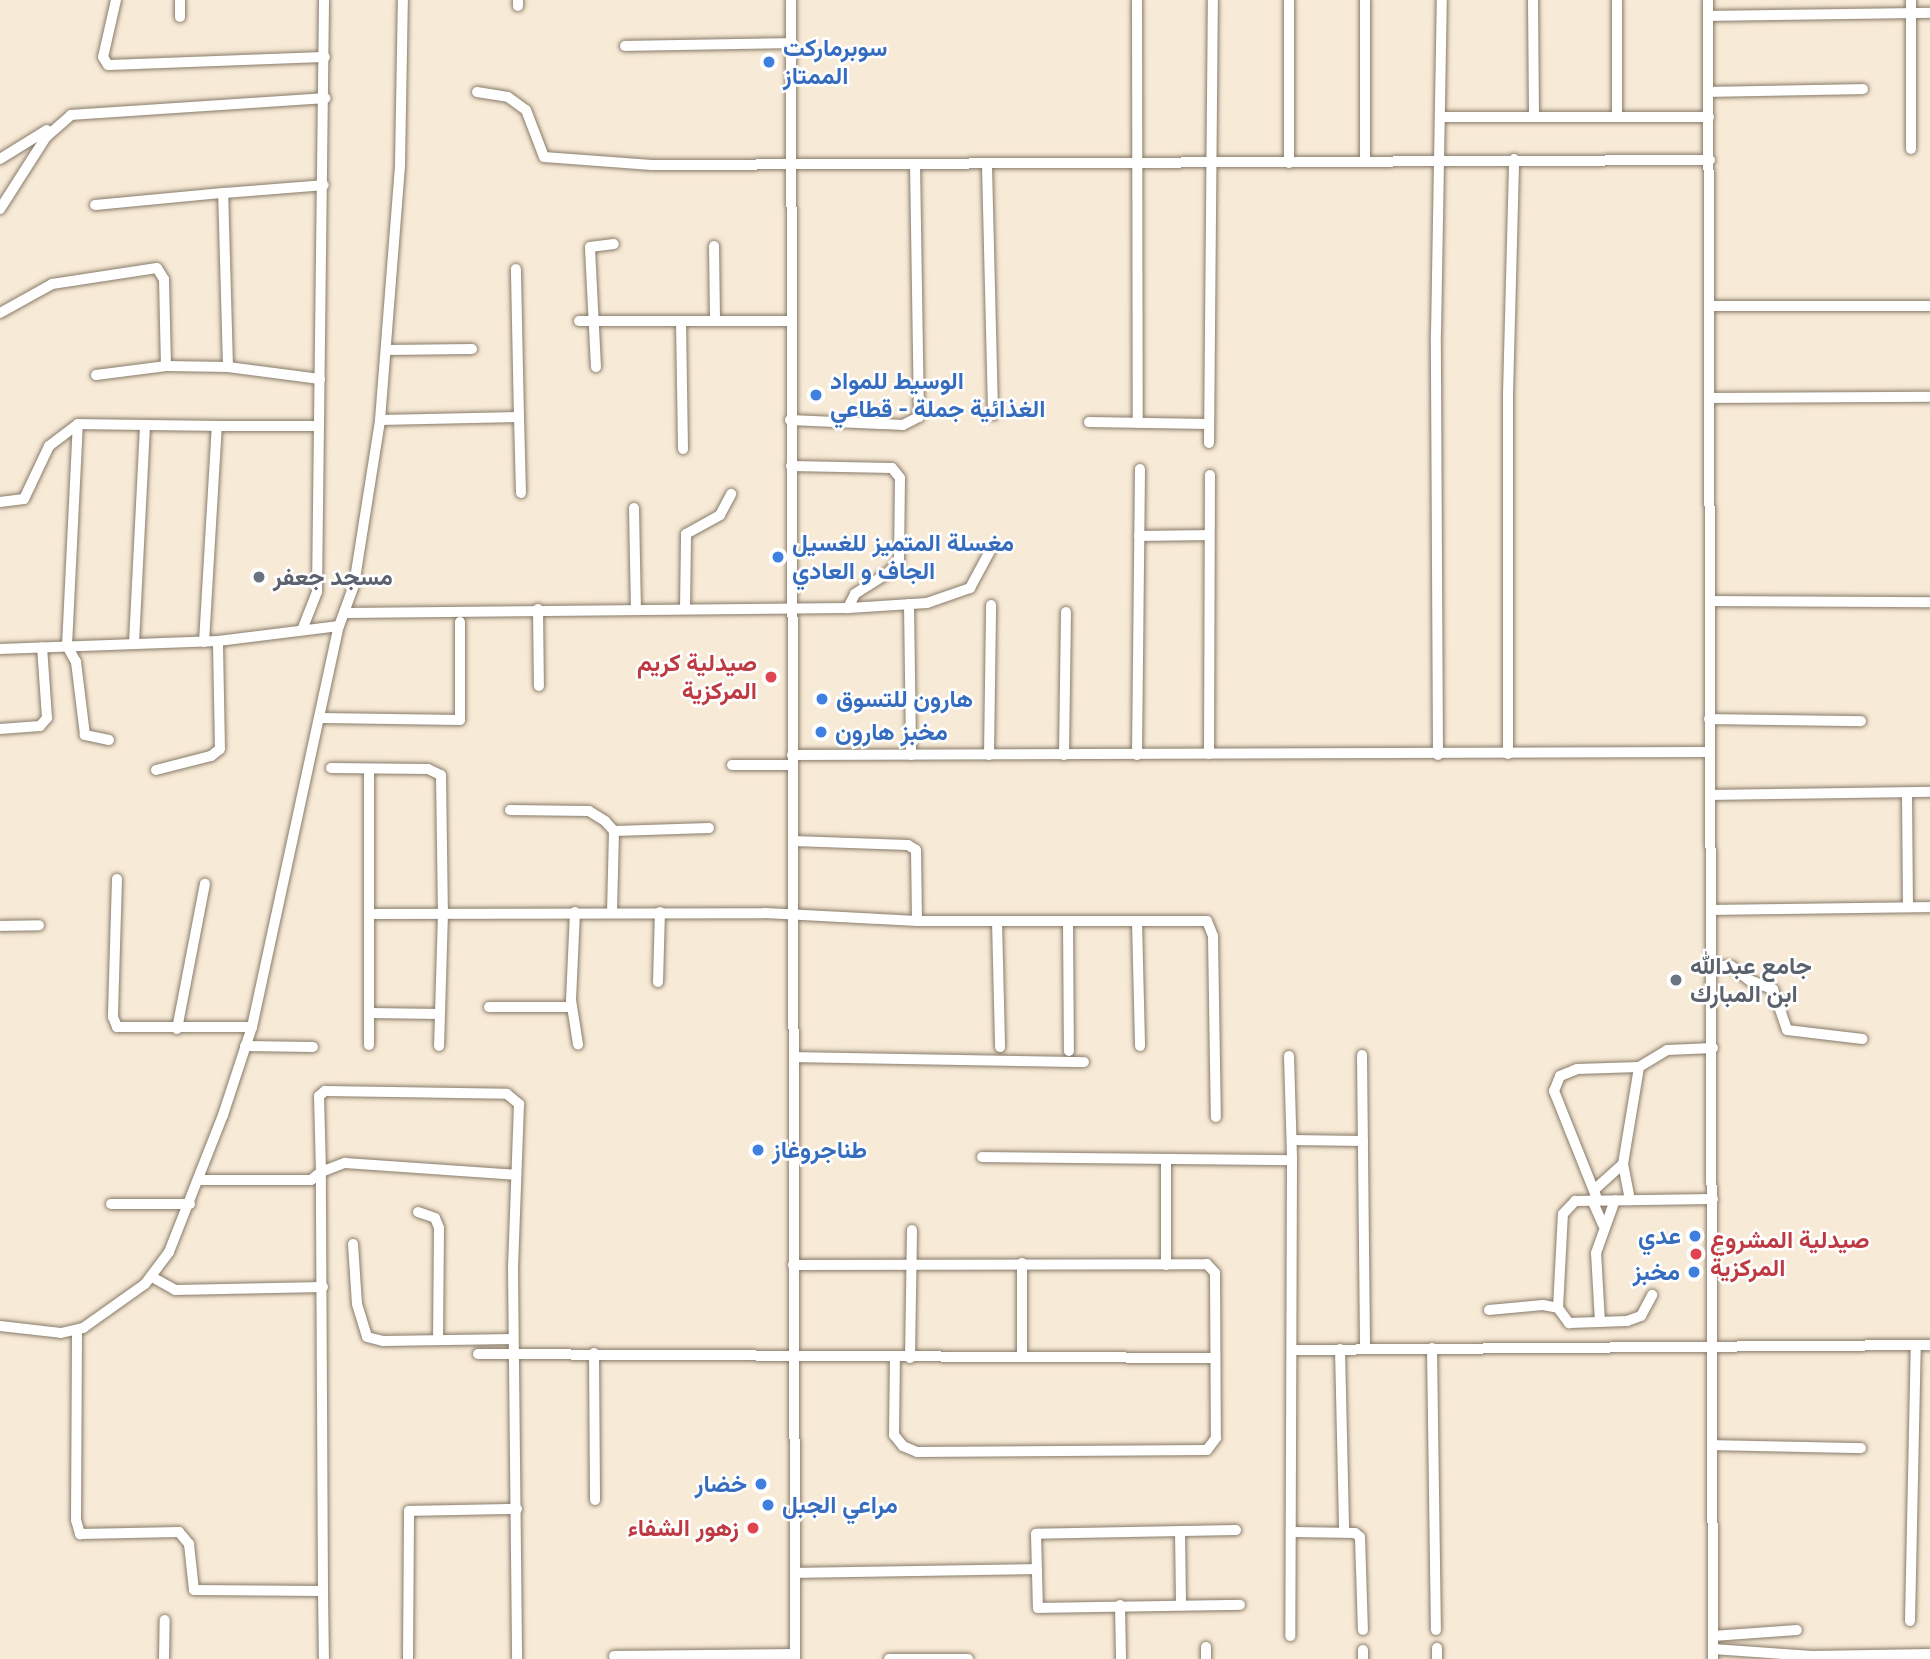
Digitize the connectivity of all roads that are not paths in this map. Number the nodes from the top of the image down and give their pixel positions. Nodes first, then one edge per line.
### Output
1 (116, 0) edge
2 (180, 0) edge
3 (324, 0) edge
4 (403, 0) edge
5 (791, 0) edge
6 (1137, 0) edge
7 (1213, 0) edge
8 (1289, 0) edge
9 (1365, 0) edge
10 (1442, 0) edge
11 (1533, 0) edge
12 (1616, 0) edge
13 (1708, 0) edge
14 (1806, 0) edge
15 (1911, 0) edge
16 (1911, 12) junction
17 (1930, 13) edge
18 (1807, 14) junction
19 (1708, 16) junction
20 (180, 17) dead end
21 (791, 43) junction
22 (625, 46) dead end
23 (325, 57) junction
24 (1863, 89) dead end
25 (477, 92) dead end
26 (1709, 92) junction
27 (325, 98) junction
28 (1534, 115) junction
29 (71, 116) junction
30 (1617, 116) junction
31 (1440, 117) junction
32 (1709, 117) junction
33 (1911, 149) dead end
34 (0, 159) edge
35 (1439, 159) junction
36 (1514, 159) junction
37 (1710, 160) junction
38 (1365, 161) junction
39 (1289, 163) junction
40 (1135, 165) junction
41 (1211, 165) junction
42 (789, 166) junction
43 (915, 166) junction
44 (987, 166) junction
45 (324, 185) junction
46 (223, 193) junction
47 (95, 205) dead end
48 (0, 209) edge
49 (614, 244) dead end
50 (714, 246) dead end
51 (516, 269) dead end
52 (1711, 306) junction
53 (1930, 306) edge
54 (0, 313) edge
55 (579, 321) dead end
56 (593, 321) junction
57 (681, 321) junction
58 (715, 321) junction
59 (790, 321) junction
60 (472, 349) dead end
61 (387, 350) junction
62 (166, 366) junction
63 (228, 367) junction
64 (596, 367) dead end
65 (96, 375) dead end
66 (320, 379) junction
67 (1930, 397) edge
68 (1710, 398) junction
69 (993, 415) dead end
70 (519, 417) junction
71 (380, 420) junction
72 (790, 420) junction
73 (1089, 422) dead end
74 (1138, 423) junction
75 (78, 424) junction
76 (1208, 424) junction
77 (145, 425) junction
78 (217, 426) junction
79 (319, 426) junction
80 (1209, 443) dead end
81 (683, 449) dead end
82 (791, 466) junction
83 (1140, 469) dead end
84 (1210, 475) dead end
85 (521, 493) dead end
86 (731, 494) dead end
87 (0, 502) edge
88 (634, 508) dead end
89 (1209, 535) junction
90 (1139, 536) junction
91 (990, 551) dead end
92 (1711, 601) junction
93 (1930, 602) edge
94 (909, 604) junction
95 (990, 605) dead end
96 (791, 608) junction
97 (848, 608) junction
98 (538, 609) junction
99 (685, 609) junction
100 (636, 610) junction
101 (1066, 612) dead end
102 (345, 613) junction
103 (460, 622) dead end
104 (339, 626) junction
105 (302, 630) junction
106 (218, 641) junction
107 (204, 642) junction
108 (134, 643) junction
109 (67, 646) junction
110 (42, 647) junction
111 (0, 649) edge
112 (538, 686) dead end
113 (322, 718) junction
114 (1709, 719) junction
115 (1861, 721) dead end
116 (0, 729) edge
117 (109, 740) dead end
118 (1709, 752) junction
119 (1209, 754) junction
120 (1508, 754) junction
121 (911, 755) junction
122 (989, 755) junction
123 (1064, 755) junction
124 (1137, 755) junction
125 (1438, 755) junction
126 (792, 760) junction
127 (732, 765) dead end
128 (331, 768) dead end
129 (369, 769) junction
130 (156, 770) dead end
131 (1930, 792) edge
132 (1907, 793) junction
133 (1711, 794) junction
134 (510, 810) dead end
135 (709, 828) dead end
136 (614, 831) junction
137 (793, 841) junction
138 (117, 878) dead end
139 (205, 884) dead end
140 (1908, 907) junction
141 (1930, 907) edge
142 (1712, 910) junction
143 (575, 912) junction
144 (612, 912) junction
145 (660, 912) junction
146 (443, 913) junction
147 (372, 914) junction
148 (790, 915) junction
149 (917, 921) junction
150 (998, 921) junction
151 (1068, 921) junction
152 (1137, 921) junction
153 (39, 925) dead end
154 (0, 926) edge
155 (1714, 966) junction
156 (658, 982) dead end
157 (489, 1007) dead end
158 (572, 1007) junction
159 (370, 1013) junction
160 (440, 1014) junction
161 (252, 1027) junction
162 (177, 1029) junction
163 (1862, 1039) dead end
164 (578, 1044) dead end
165 (369, 1045) dead end
166 (245, 1046) junction
167 (439, 1046) dead end
168 (1140, 1046) dead end
169 (313, 1047) dead end
170 (1000, 1047) dead end
171 (1713, 1048) junction
172 (1069, 1051) dead end
173 (1362, 1055) dead end
174 (1289, 1056) dead end
175 (794, 1057) junction
176 (1084, 1062) dead end
177 (1639, 1068) junction
178 (1216, 1117) dead end
179 (1292, 1140) junction
180 (1363, 1141) junction
181 (982, 1157) dead end
182 (1166, 1159) junction
183 (1292, 1160) junction
184 (1623, 1164) junction
185 (321, 1172) junction
186 (515, 1175) junction
187 (200, 1180) junction
188 (1594, 1197) junction
189 (1713, 1199) junction
190 (1615, 1200) junction
191 (1630, 1200) junction
192 (111, 1204) dead end
193 (190, 1204) junction
194 (418, 1212) dead end
195 (1602, 1225) junction
196 (912, 1230) dead end
197 (353, 1244) dead end
198 (1022, 1263) junction
199 (911, 1264) junction
200 (793, 1265) junction
201 (1166, 1265) junction
202 (152, 1277) junction
203 (323, 1287) junction
204 (1652, 1295) dead end
205 (1558, 1308) junction
206 (1489, 1310) dead end
207 (1600, 1322) junction
208 (0, 1326) edge
209 (77, 1331) junction
210 (513, 1339) junction
211 (438, 1340) junction
212 (1712, 1344) junction
213 (1916, 1345) junction
214 (1930, 1345) edge
215 (1432, 1348) junction
216 (1340, 1349) junction
217 (1365, 1349) junction
218 (1293, 1350) junction
219 (594, 1353) junction
220 (792, 1353) junction
221 (478, 1354) dead end
222 (513, 1354) junction
223 (1022, 1357) junction
224 (895, 1358) junction
225 (910, 1358) junction
226 (1214, 1358) junction
227 (1712, 1446) junction
228 (1861, 1448) dead end
229 (595, 1500) dead end
230 (517, 1509) junction
231 (1236, 1530) dead end
232 (1180, 1531) junction
233 (1293, 1532) junction
234 (1344, 1532) junction
235 (1037, 1569) junction
236 (795, 1573) junction
237 (323, 1591) junction
238 (1120, 1605) junction
239 (1181, 1605) junction
240 (1240, 1605) dead end
241 (164, 1620) dead end
242 (1910, 1621) dead end
243 (1363, 1630) dead end
244 (1436, 1630) dead end
245 (1797, 1630) dead end
246 (1290, 1636) dead end
247 (1713, 1636) junction
248 (1206, 1647) dead end
249 (1713, 1654) edge
250 (1930, 1654) edge
251 (614, 1656) dead end
252 (672, 1657) edge
253 (795, 1657) edge
254 (164, 1659) edge
255 (324, 1659) edge
256 (408, 1659) edge
257 (517, 1659) edge
258 (890, 1659) edge
259 (968, 1659) edge
260 (1121, 1659) edge
261 (1206, 1659) edge

1 - 23 street
2 - 20 street
3 - 23 street
4 - 61 street
5 - 21 street
6 - 40 street
7 - 41 street
8 - 39 street
9 - 38 street
10 - 31 street
11 - 28 street
12 - 30 street
13 - 19 street
14 - 18 street
15 - 16 street
16 - 17 street
16 - 18 street
16 - 33 street
18 - 19 street
19 - 26 street
21 - 22 street
21 - 42 street
23 - 27 street
24 - 26 street
25 - 42 street
26 - 32 street
27 - 29 street
27 - 45 street
28 - 30 street
28 - 31 street
29 - 34 street
29 - 48 street
30 - 32 street
31 - 35 street
32 - 37 street
35 - 36 street
35 - 38 street
35 - 125 street
36 - 37 street
36 - 120 street
37 - 52 street
38 - 39 street
39 - 41 street
40 - 41 street
40 - 44 street
40 - 74 street
41 - 76 street
42 - 43 street
42 - 59 street
43 - 44 street
43 - 72 street
44 - 69 street
45 - 46 street
45 - 66 street
46 - 47 street
46 - 63 street
49 - 56 street
50 - 58 street
51 - 70 street
52 - 53 street
52 - 68 street
54 - 62 street
55 - 56 street
56 - 57 street
56 - 64 street
57 - 58 street
57 - 81 street
58 - 59 street
59 - 72 street
60 - 61 street
61 - 71 street
62 - 63 street
62 - 65 street
63 - 66 street
66 - 79 street
67 - 68 street
68 - 92 street
70 - 71 street
70 - 85 street
71 - 102 street
72 - 82 street
73 - 74 street
74 - 76 street
75 - 77 street
75 - 87 street
75 - 109 street
76 - 80 street
77 - 78 street
77 - 108 street
78 - 79 street
78 - 107 street
79 - 105 street
82 - 96 street
82 - 97 street
83 - 90 street
84 - 89 street
86 - 99 street
88 - 100 street
89 - 90 street
89 - 119 street
90 - 124 street
91 - 94 street
92 - 93 street
92 - 114 street
94 - 97 street
94 - 121 street
95 - 122 street
96 - 97 street
96 - 99 street
96 - 126 street
98 - 100 street
98 - 102 street
98 - 112 street
99 - 100 street
101 - 123 street
102 - 104 street
103 - 113 street
104 - 105 street
104 - 113 street
105 - 106 street
106 - 107 street
106 - 130 street
107 - 108 street
108 - 109 street
109 - 110 street
109 - 117 street
110 - 111 street
110 - 116 street
113 - 161 street
114 - 115 street
114 - 118 street
118 - 120 street
118 - 133 street
119 - 124 street
119 - 125 street
120 - 125 street
121 - 122 street
121 - 126 street
122 - 123 street
123 - 124 street
126 - 127 street
126 - 137 street
128 - 129 street
129 - 146 street
129 - 147 street
131 - 132 street
132 - 133 street
132 - 140 street
133 - 142 street
134 - 136 street
135 - 136 street
136 - 144 street
137 - 148 street
137 - 149 street
138 - 162 street
139 - 162 street
140 - 141 street
140 - 142 street
142 - 155 street
143 - 144 street
143 - 146 street
143 - 158 street
144 - 145 street
145 - 148 street
145 - 156 street
146 - 147 street
146 - 160 street
147 - 159 street
148 - 149 street
148 - 175 street
149 - 150 street
150 - 151 street
150 - 170 street
151 - 152 street
151 - 172 street
152 - 168 street
152 - 178 street
153 - 154 street
155 - 163 street
155 - 171 street
157 - 158 street
158 - 164 street
159 - 160 street
159 - 165 street
160 - 167 street
161 - 162 street
161 - 166 street
166 - 169 street
166 - 187 street
171 - 177 street
171 - 189 street
173 - 180 street
174 - 179 street
175 - 176 street
175 - 200 street
177 - 184 street
177 - 188 street
179 - 180 street
179 - 183 street
180 - 217 street
181 - 182 street
182 - 183 street
182 - 201 street
183 - 218 street
184 - 188 street
184 - 191 street
185 - 186 street
185 - 186 street
185 - 187 street
185 - 203 street
186 - 210 street
187 - 193 street
188 - 190 street
188 - 195 street
188 - 205 street
189 - 191 street
189 - 212 street
190 - 191 street
190 - 195 street
192 - 193 street
193 - 202 street
194 - 211 street
195 - 207 street
196 - 199 street
197 - 211 street
198 - 199 street
198 - 201 street
198 - 223 street
199 - 200 street
199 - 225 street
200 - 220 street
201 - 226 street
202 - 203 street
202 - 209 street
203 - 237 street
204 - 207 street
205 - 206 street
205 - 207 street
208 - 209 street
209 - 237 street
210 - 211 street
210 - 222 street
212 - 213 street
212 - 215 street
212 - 227 street
213 - 214 street
213 - 242 street
215 - 217 street
215 - 244 street
216 - 217 street
216 - 218 street
216 - 234 street
218 - 233 street
219 - 220 street
219 - 222 street
219 - 229 street
220 - 224 street
220 - 236 street
221 - 222 street
222 - 230 street
223 - 225 street
223 - 226 street
224 - 225 street
224 - 226 street
227 - 228 street
227 - 247 street
230 - 256 street
230 - 257 street
231 - 232 street
232 - 235 street
232 - 239 street
233 - 234 street
233 - 246 street
234 - 243 street
235 - 236 street
235 - 238 street
236 - 253 street
237 - 255 street
238 - 239 street
238 - 260 street
239 - 240 street
241 - 254 street
245 - 247 street
247 - 249 street
248 - 261 street
249 - 250 street
251 - 252 street
252 - 253 street
258 - 259 street

